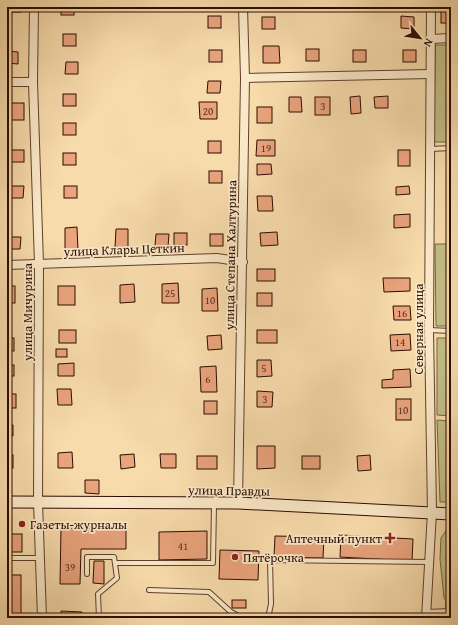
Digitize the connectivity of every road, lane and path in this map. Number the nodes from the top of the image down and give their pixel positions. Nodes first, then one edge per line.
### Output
1 (34, 7) edge
2 (243, 7) edge
3 (431, 7) edge
4 (451, 38) edge
5 (430, 39) junction
6 (430, 74) junction
7 (245, 78) junction
8 (7, 82) edge
9 (33, 82) junction
10 (451, 148) edge
11 (430, 149) junction
12 (242, 262) junction
13 (39, 264) junction
14 (7, 265) edge
15 (429, 330) junction
16 (451, 331) edge
17 (7, 502) edge
18 (38, 502) junction
19 (214, 503) junction
20 (238, 503) junction
21 (432, 512) junction
22 (451, 514) edge
23 (7, 558) edge
24 (41, 558) junction
25 (428, 562) junction
26 (115, 563) junction
27 (87, 574) dead end
28 (149, 590) dead end
29 (451, 611) edge
30 (426, 615) edge
31 (42, 618) edge
32 (99, 618) edge
33 (242, 618) edge
34 (268, 618) edge

1 - 9 street, улица Мичурина
2 - 7 street, улица Степана Халтурина
3 - 5 street, Северная улица
4 - 5 street
5 - 6 street, Северная улица
6 - 7 street
6 - 11 street, Северная улица
7 - 12 street, улица Степана Халтурина
8 - 9 street
9 - 13 street, улица Мичурина
10 - 11 lane
11 - 15 street, Северная улица
12 - 13 street, улица Клары Цеткин
12 - 20 street, улица Степана Халтурина
13 - 14 street, улица Клары Цеткин
13 - 18 street, улица Мичурина
15 - 16 lane
15 - 21 street, Северная улица
17 - 18 street, улица Правды
18 - 19 street, улица Правды
18 - 24 street, улица Мичурина
19 - 20 street, улица Правды
19 - 26 lane
20 - 21 street, улица Правды
21 - 22 street, улица Правды
21 - 25 street, Северная улица
23 - 24 lane
24 - 31 street, улица Мичурина
25 - 30 street, Северная улица
25 - 34 lane
26 - 27 lane
26 - 32 lane
28 - 33 lane
29 - 30 lane

